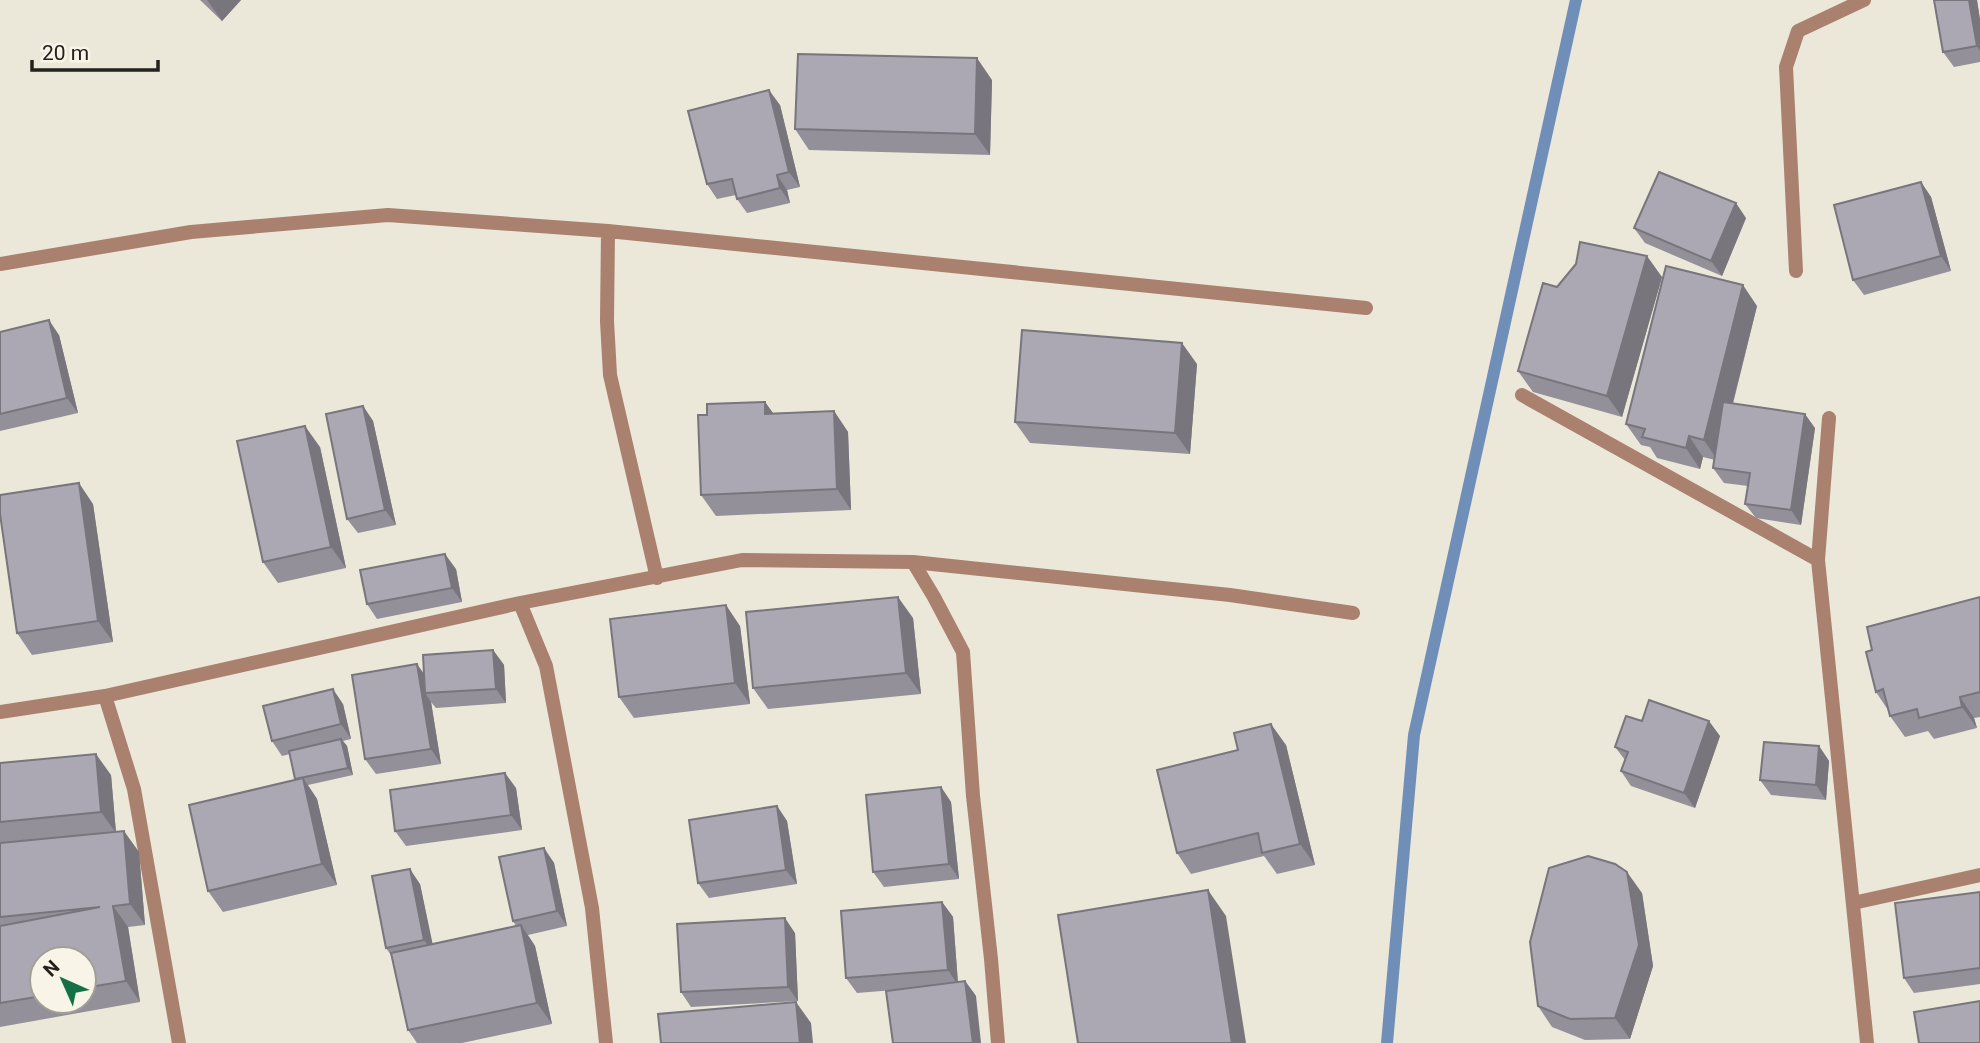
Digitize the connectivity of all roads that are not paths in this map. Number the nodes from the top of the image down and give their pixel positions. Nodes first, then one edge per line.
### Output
1 (1864, 0) edge
2 (608, 232) junction
3 (0, 264) edge
4 (1796, 271) dead end
5 (1366, 309) dead end
6 (1522, 395) edge
7 (1829, 418) dead end
8 (1818, 560) junction
9 (913, 562) junction
10 (657, 578) junction
11 (520, 603) junction
12 (1353, 613) dead end
13 (105, 696) junction
14 (0, 712) edge
15 (1980, 875) edge
16 (1853, 903) junction
17 (179, 1043) edge
18 (606, 1043) edge
19 (998, 1043) edge
20 (1867, 1043) edge

1 - 4 street
2 - 3 street
2 - 5 street
2 - 10 street
6 - 8 street
7 - 8 street
8 - 16 street
9 - 10 street
9 - 12 street
9 - 19 street
10 - 11 street
11 - 13 street
11 - 18 street
13 - 14 street
13 - 17 street
15 - 16 street
16 - 20 street

